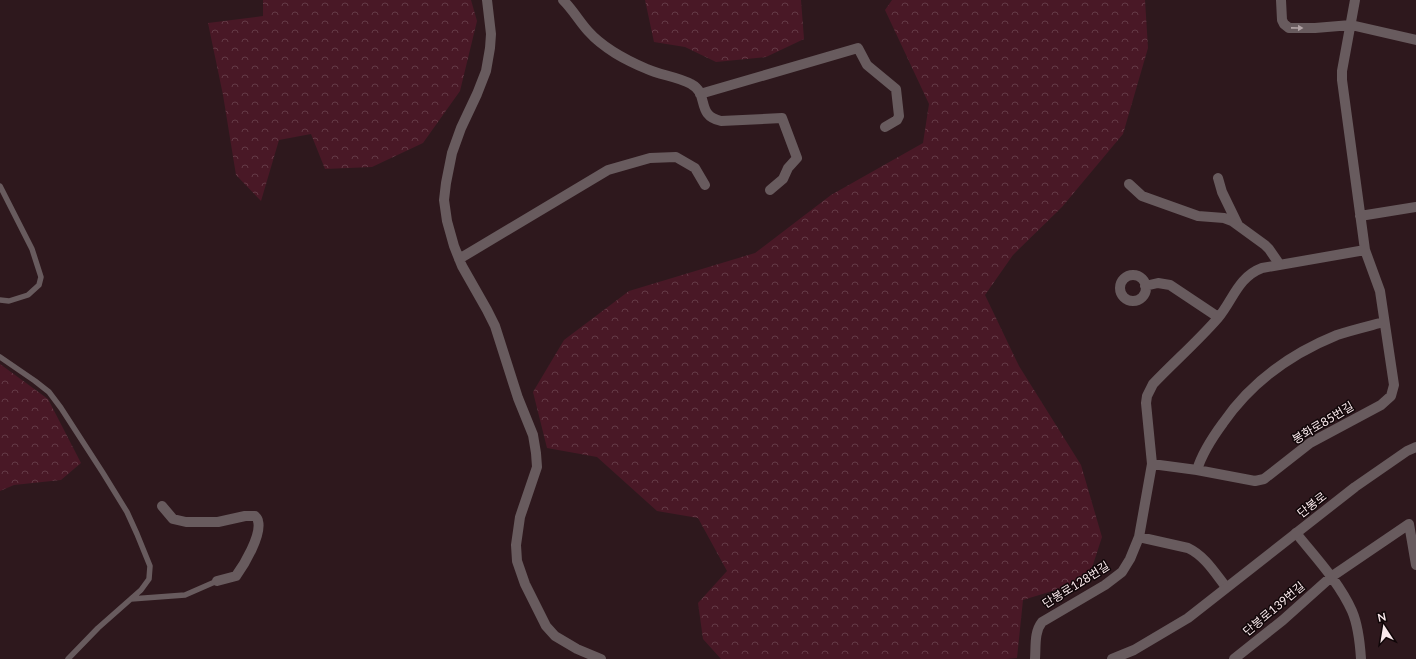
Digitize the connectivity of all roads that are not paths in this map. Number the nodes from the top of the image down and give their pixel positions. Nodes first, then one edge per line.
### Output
1 (487, 0) edge
2 (564, 0) edge
3 (1281, 0) edge
4 (1355, 0) edge
5 (1350, 25) junction
6 (1416, 40) edge
7 (700, 94) junction
8 (885, 127) dead end
9 (1218, 178) dead end
10 (1129, 184) dead end
11 (705, 185) dead end
12 (0, 186) edge
13 (770, 190) dead end
14 (1416, 208) edge
15 (1360, 216) junction
16 (1238, 225) junction
17 (1365, 250) junction
18 (459, 259) junction
19 (1280, 265) junction
20 (1146, 286) dead end
21 (0, 300) edge
22 (1218, 317) junction
23 (1384, 322) junction
24 (0, 357) edge
25 (1416, 447) edge
26 (1152, 464) junction
27 (1197, 470) junction
28 (162, 506) dead end
29 (1296, 533) junction
30 (1139, 537) junction
31 (1416, 564) edge
32 (1331, 578) junction
33 (217, 581) joint
34 (1226, 587) junction
35 (131, 599) junction
36 (1117, 658) edge
37 (68, 659) edge
38 (601, 659) edge
39 (1035, 659) edge
40 (1234, 659) edge
41 (1361, 659) edge

1 - 18 street
2 - 7 street
3 -> 5 street
4 - 5 street, 봉화로85번길
5 - 6 street
5 - 15 street, 봉화로85번길
7 - 8 street
7 - 13 street
9 - 16 street
10 - 16 street
11 - 18 street
12 - 21 lane
14 - 15 street
15 - 17 street, 봉화로85번길
16 - 19 street
17 - 19 street, 단봉로128번길
17 - 23 street, 봉화로85번길
18 - 38 street
19 - 22 street, 단봉로128번길
20 - 22 street
22 - 26 street, 단봉로128번길
23 - 27 street
23 - 27 street, 봉화로85번길
24 - 35 lane
25 - 29 street, 단봉로
26 - 27 street, 봉화로85번길
26 - 30 street, 단봉로128번길
28 - 33 street
29 - 32 street
29 - 34 street, 단봉로
30 - 34 street
30 - 39 street, 단봉로128번길
31 - 32 street, 단봉로139번길
32 - 40 street, 단봉로139번길
32 - 41 street
33 - 35 lane
34 - 36 street, 단봉로
35 - 37 lane

